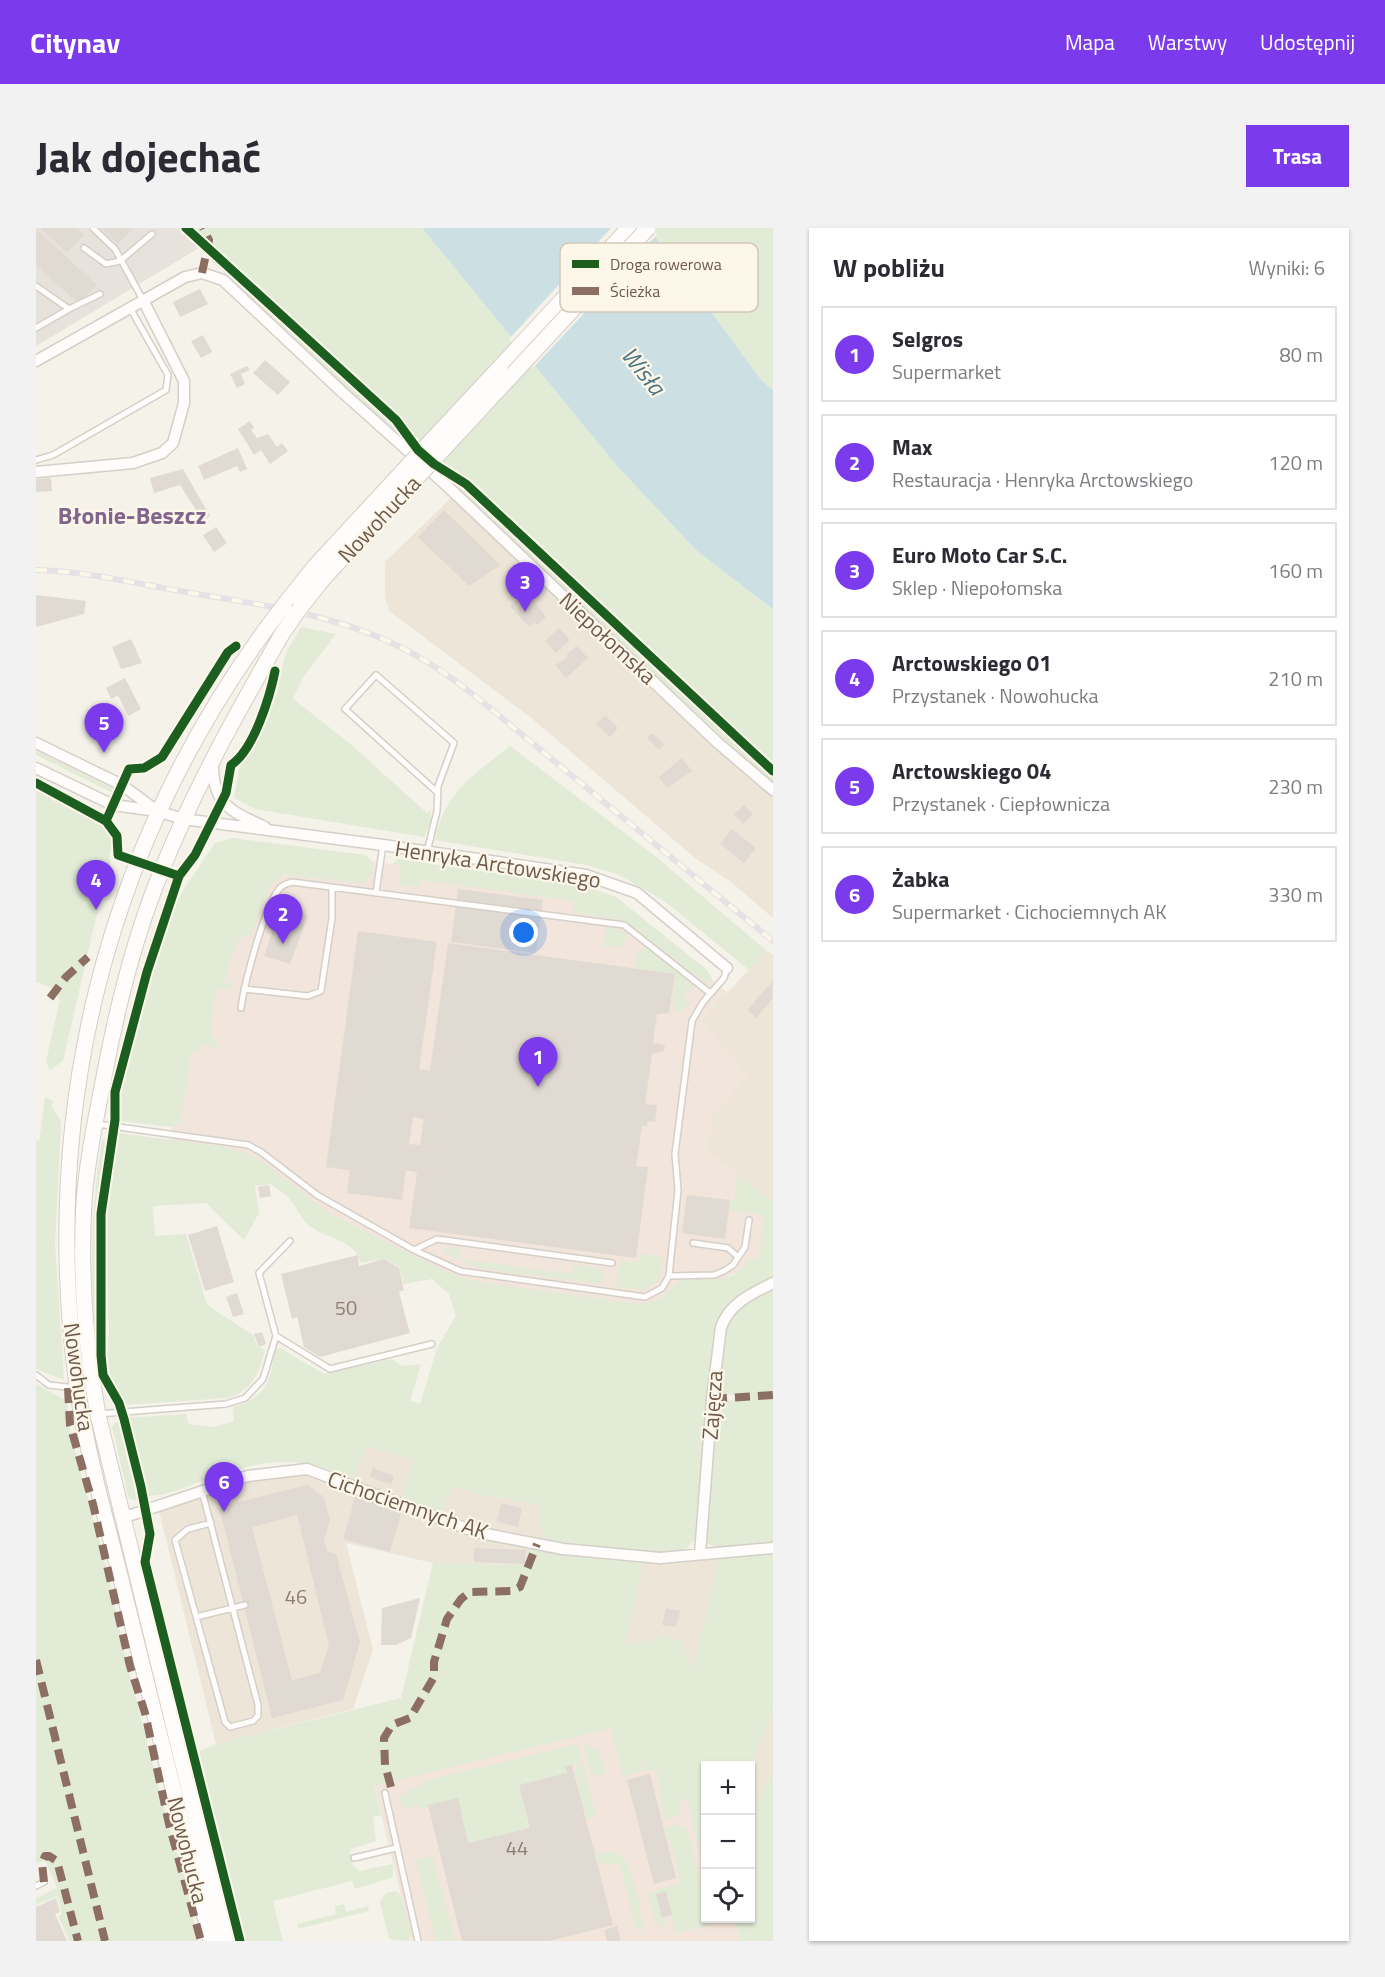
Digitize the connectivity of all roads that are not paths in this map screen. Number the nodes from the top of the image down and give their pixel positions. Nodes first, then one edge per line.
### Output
1 (93, 228) edge
2 (629, 228) edge
3 (648, 228) edge
4 (152, 234) dead end
5 (616, 243) edge
6 (634, 243) edge
7 (84, 248) dead end
8 (120, 261) junction
9 (36, 286) edge
10 (100, 294) dead end
11 (143, 300) junction
12 (560, 306) edge
13 (129, 307) junction
14 (69, 309) junction
15 (567, 312) edge
16 (36, 328) edge
17 (36, 361) edge
18 (36, 460) edge
19 (36, 471) edge
20 (409, 476) junction
21 (36, 742) edge
22 (213, 759) junction
23 (36, 768) edge
24 (773, 790) edge
25 (437, 792) junction
26 (157, 812) junction
27 (183, 819) junction
28 (276, 832) junction
29 (383, 845) junction
30 (427, 852) junction
31 (332, 887) junction
32 (376, 892) junction
33 (727, 968) joint
34 (244, 988) junction
35 (710, 993) junction
36 (241, 1008) dead end
37 (96, 1124) junction
38 (749, 1220) dead end
39 (290, 1241) dead end
40 (693, 1243) dead end
41 (414, 1250) junction
42 (737, 1256) junction
43 (612, 1263) dead end
44 (669, 1276) junction
45 (773, 1282) edge
46 (276, 1336) junction
47 (432, 1344) dead end
48 (36, 1376) edge
49 (78, 1388) junction
50 (98, 1414) junction
51 (202, 1490) junction
52 (122, 1518) junction
53 (211, 1523) junction
54 (773, 1548) edge
55 (700, 1554) junction
56 (245, 1605) dead end
57 (233, 1608) junction
58 (196, 1617) junction
59 (385, 1793) dead end
60 (396, 1848) junction
61 (354, 1858) dead end
62 (44, 1882) dead end
63 (36, 1886) edge
64 (211, 1941) edge
65 (226, 1941) edge
66 (418, 1941) edge

1 - 8 lane
2 - 5 main road, Nowohucka, bridge
3 - 6 main road, Nowohucka, bridge
4 - 8 lane
7 - 8 lane
8 - 11 lane
9 - 14 lane
10 - 14 lane
11 - 13 street
11 - 19 street
11 - 24 street, Niepołomska
12 - 20 main road, Nowohucka, bridge
13 - 17 street
13 - 18 lane
14 - 16 lane
15 - 20 main road, Nowohucka, bridge
20 - 22 main road, Nowohucka, bridge
20 - 26 main road, Nowohucka, bridge
21 - 26 street
22 - 27 main road, Nowohucka
22 - 28 street, Henryka Arctowskiego
23 - 26 street
25 - 25 lane
25 - 30 lane
26 - 27 street
26 - 49 main road, Nowohucka
27 - 28 street, Henryka Arctowskiego
27 - 37 main road, Nowohucka
28 - 29 street, Henryka Arctowskiego
29 - 30 street, Henryka Arctowskiego
29 - 32 lane
30 - 33 street, Henryka Arctowskiego
31 - 32 lane
31 - 34 lane
31 - 34 lane
32 - 35 lane
33 - 35 lane
34 - 36 lane
35 - 44 lane
37 - 41 lane
37 - 50 main road, Nowohucka
38 - 42 lane
39 - 46 lane
40 - 42 lane
41 - 43 lane
41 - 44 lane
42 - 44 lane
45 - 55 street, Zajęcza
46 - 47 lane
46 - 50 lane
48 - 49 lane
49 - 64 main road, Nowohucka
50 - 52 main road, Nowohucka
51 - 52 street, Cichociemnych AK
51 - 53 lane
51 - 55 street, Cichociemnych AK
52 - 65 main road, Nowohucka
53 - 57 lane
53 - 58 lane
54 - 55 street, Cichociemnych AK
56 - 57 lane
57 - 58 lane
57 - 58 lane
59 - 60 lane
60 - 61 lane
60 - 66 lane
62 - 63 lane

